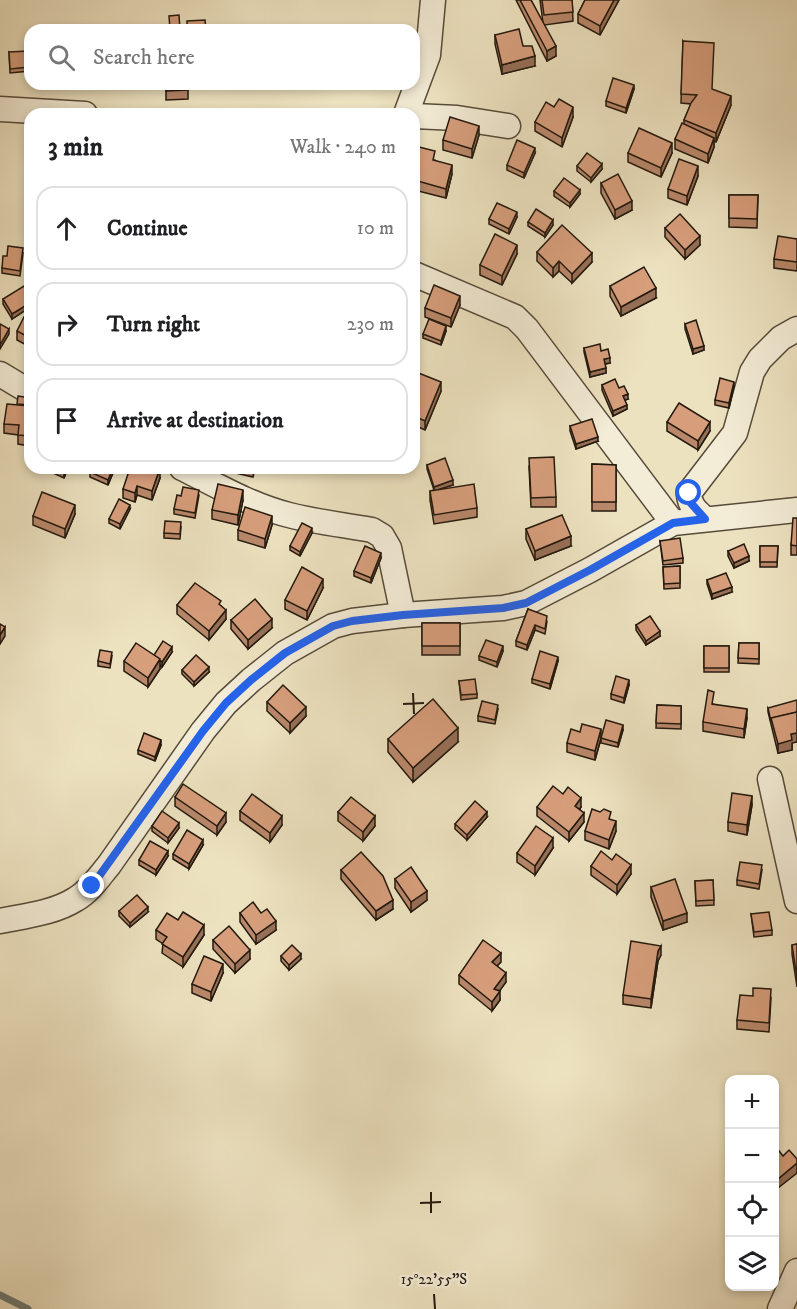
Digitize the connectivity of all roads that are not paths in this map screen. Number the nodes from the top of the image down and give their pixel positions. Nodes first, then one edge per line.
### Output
1 (433, 0) edge
2 (420, 76) edge
3 (415, 90) edge
4 (408, 108) edge
5 (0, 109) edge
6 (24, 110) edge
7 (420, 116) edge
8 (508, 126) dead end
9 (420, 276) edge
10 (797, 329) edge
11 (0, 374) edge
12 (24, 388) edge
13 (194, 474) edge
14 (797, 510) edge
15 (705, 519) junction
16 (673, 523) junction
17 (403, 615) junction
18 (770, 779) dead end
19 (797, 901) edge
20 (0, 921) edge
21 (797, 1271) edge
22 (780, 1309) edge

1 - 2 street
3 - 4 street
5 - 6 street
7 - 8 street
9 - 16 street
10 - 15 street
11 - 12 street
13 - 17 street
14 - 15 street
15 - 16 street
16 - 17 street
17 - 20 street
18 - 19 street
21 - 22 street

